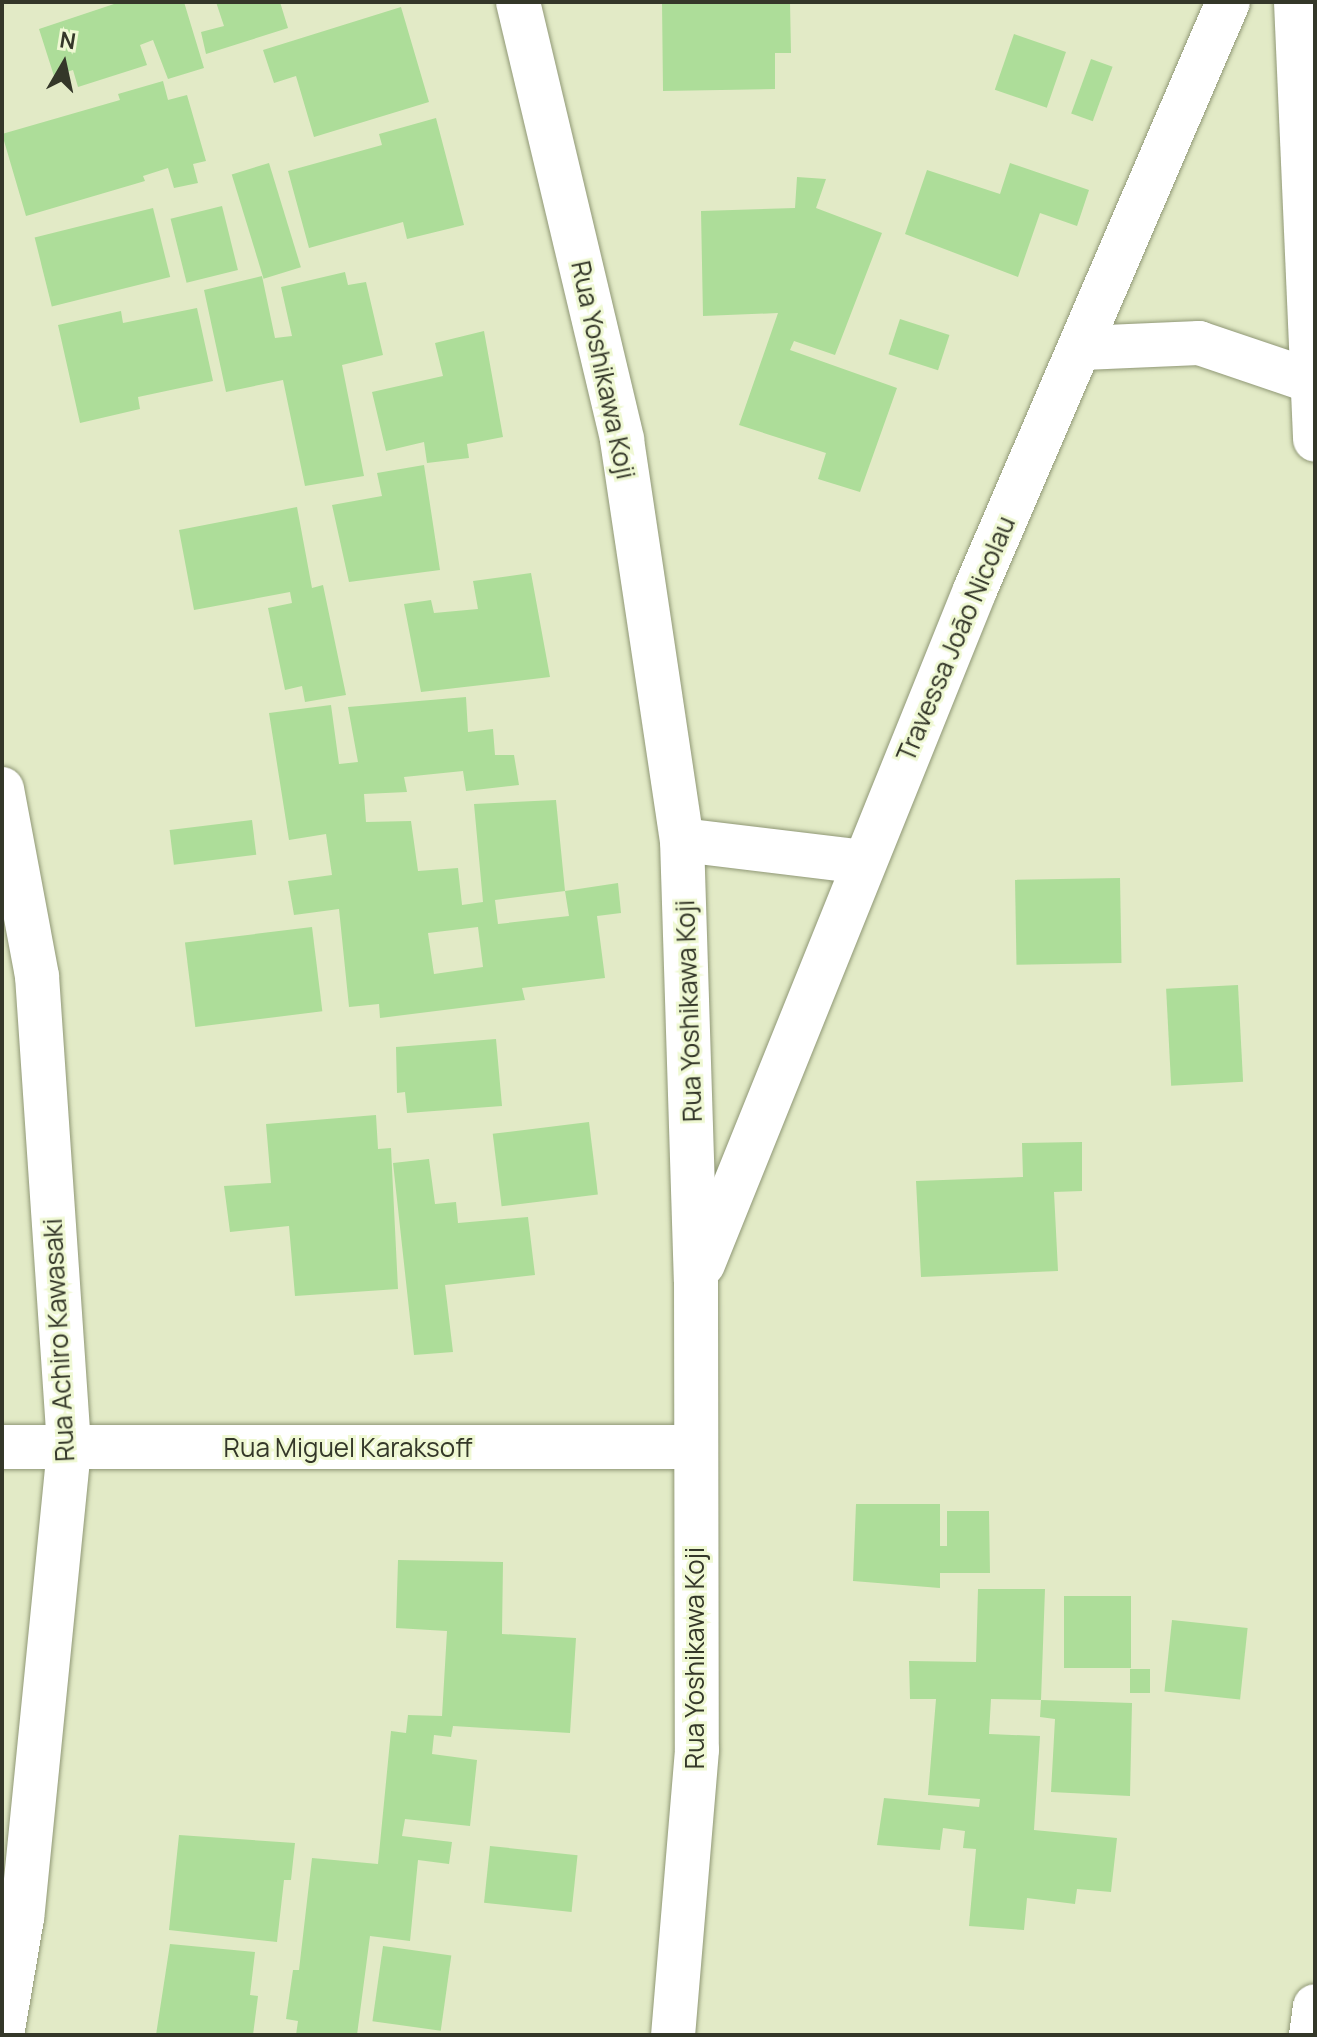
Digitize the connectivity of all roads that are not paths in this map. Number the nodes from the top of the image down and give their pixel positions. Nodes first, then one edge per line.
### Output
1 (518, 2) edge
2 (1228, 2) edge
3 (1296, 2) edge
4 (1083, 348) junction
5 (1311, 381) junction
6 (1315, 440) edge
7 (2, 789) edge
8 (682, 840) junction
9 (863, 862) junction
10 (696, 1281) junction
11 (2, 1447) edge
12 (695, 1447) junction
13 (69, 1449) junction
14 (1315, 2006) edge
15 (2, 2035) edge
16 (673, 2035) edge
17 (1311, 2035) edge

1 - 8 street, Rua Yoshikawa Koji
2 - 4 street, Travessa João Nicolau
3 - 5 street
4 - 5 street
4 - 9 street, Travessa João Nicolau
5 - 6 street
7 - 13 street, Rua Achiro Kawasaki
8 - 9 street
8 - 10 street, Rua Yoshikawa Koji
9 - 10 street, Travessa João Nicolau
10 - 12 street, Rua Yoshikawa Koji
11 - 13 street, Rua Miguel Karaksoff
12 - 13 street, Rua Miguel Karaksoff
12 - 16 street, Rua Yoshikawa Koji
13 - 15 street, Rua Achiro Kawasaki
14 - 17 street

